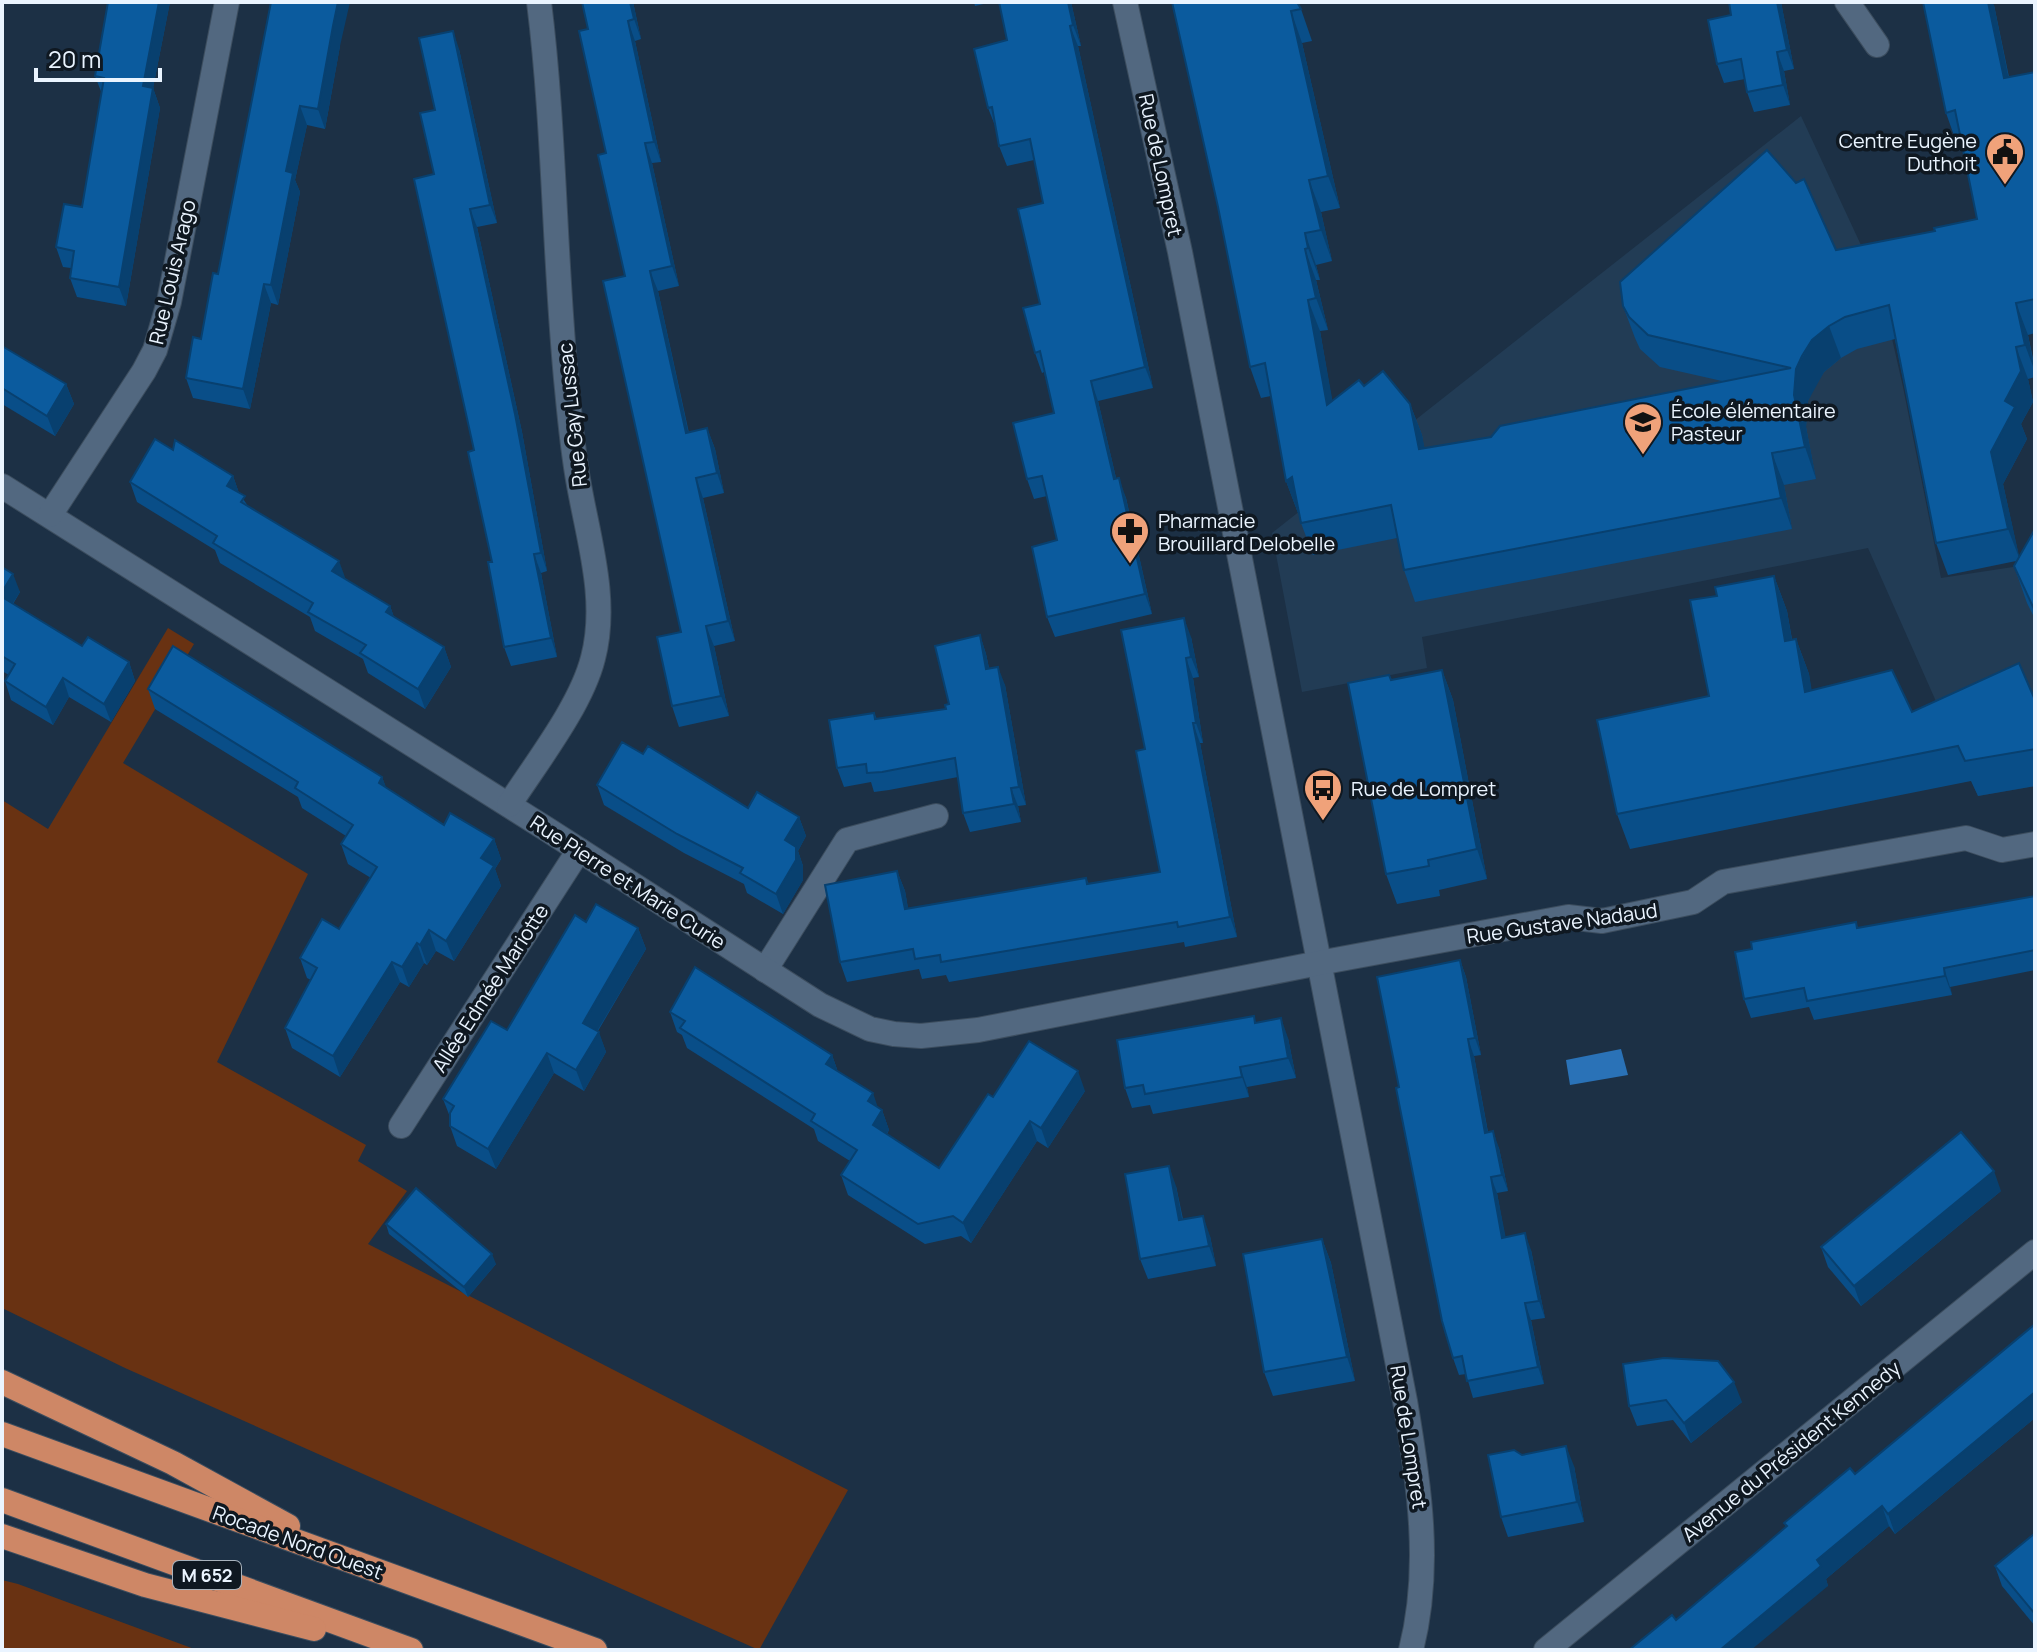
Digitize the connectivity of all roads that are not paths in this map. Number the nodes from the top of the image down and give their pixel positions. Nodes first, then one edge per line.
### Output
1 (227, 2) edge
2 (539, 2) edge
3 (1125, 2) edge
4 (1847, 2) edge
5 (1877, 45) dead end
6 (2, 486) edge
7 (50, 515) junction
8 (509, 805) junction
9 (936, 816) dead end
10 (2035, 844) edge
11 (579, 850) junction
12 (1319, 963) junction
13 (765, 970) junction
14 (401, 1126) dead end
15 (2035, 1252) edge
16 (2, 1382) edge
17 (2, 1434) edge
18 (2, 1500) edge
19 (2, 1536) edge
20 (353, 1562) junction
21 (391, 1650) edge
22 (411, 1650) edge
23 (595, 1650) edge
24 (1411, 1650) edge
25 (1546, 1650) edge

1 - 7 street, Rue Louis Arago
2 - 8 street, Rue Gay Lussac
3 - 12 street, Rue de Lompret
4 - 5 street
6 - 7 street, Rue Pierre et Marie Curie
7 - 8 street, Rue Pierre et Marie Curie
8 - 11 street, Rue Pierre et Marie Curie
9 - 13 street
10 - 12 street, Rue Gustave Nadaud
11 - 13 street, Rue Pierre et Marie Curie
11 - 14 street, Allée Edmée Mariotte
12 - 13 street, Rue Pierre et Marie Curie
12 - 24 street, Rue de Lompret
15 - 25 street, Avenue du Président Kennedy
16 - 20 highway
17 - 20 highway, Rocade Nord Ouest
18 - 22 highway, M 652
19 - 21 highway
20 - 23 highway, Rocade Nord Ouest

